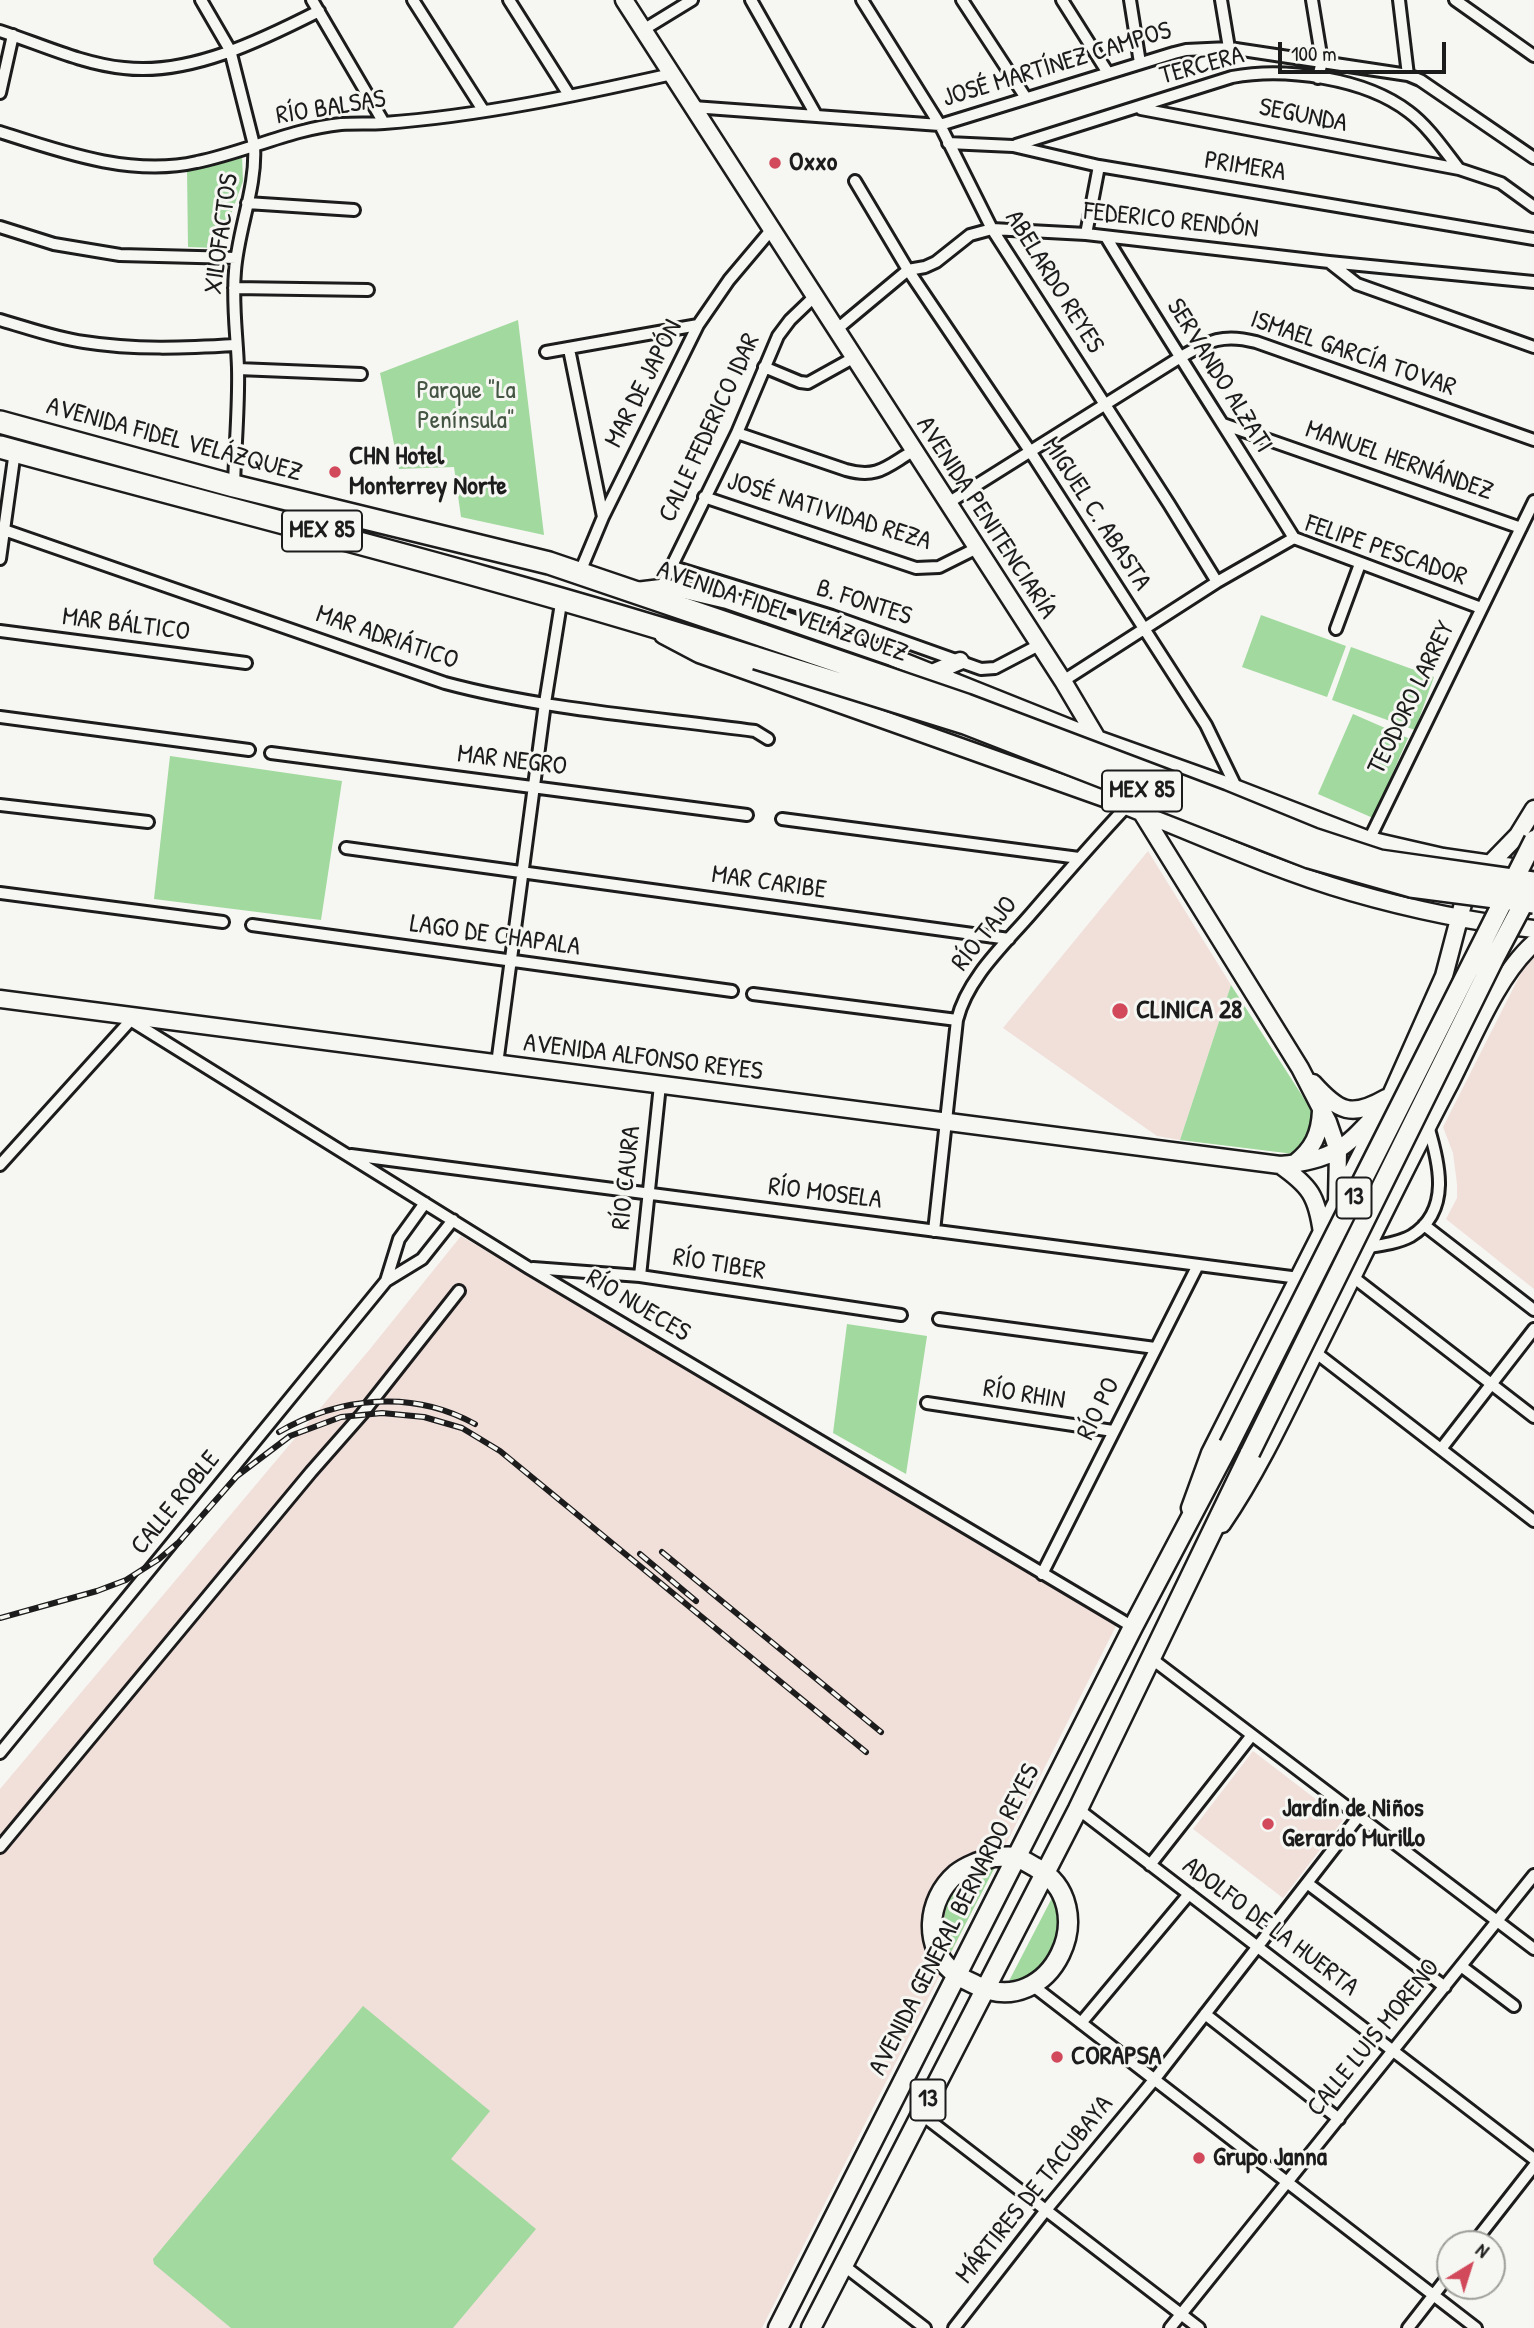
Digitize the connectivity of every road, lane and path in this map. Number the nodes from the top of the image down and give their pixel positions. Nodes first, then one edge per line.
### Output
1 (201, 0) edge
2 (312, 0) edge
3 (414, 0) edge
4 (509, 0) edge
5 (624, 0) edge
6 (692, 0) edge
7 (751, 0) edge
8 (862, 0) edge
9 (962, 0) edge
10 (1062, 0) edge
11 (1130, 0) edge
12 (1221, 0) edge
13 (1312, 0) edge
14 (1399, 0) edge
15 (1455, 0) edge
16 (319, 11) junction
17 (643, 30) junction
18 (0, 31) edge
19 (13, 35) junction
20 (1228, 48) junction
21 (230, 50) junction
22 (1534, 56) edge
23 (1322, 61) junction
24 (1140, 63) junction
25 (1108, 73) junction
26 (672, 75) junction
27 (1408, 75) junction
28 (1318, 78) junction
29 (0, 93) edge
30 (569, 95) junction
31 (1026, 98) junction
32 (693, 107) junction
33 (1138, 108) junction
34 (483, 110) junction
35 (816, 116) junction
36 (384, 123) junction
37 (940, 125) junction
38 (0, 132) edge
39 (948, 143) junction
40 (254, 145) junction
41 (1013, 146) junction
42 (1534, 158) edge
43 (1099, 166) junction
44 (1459, 169) junction
45 (855, 181) dead end
46 (247, 203) junction
47 (1534, 206) edge
48 (354, 210) dead end
49 (0, 227) edge
50 (772, 229) junction
51 (992, 229) junction
52 (1086, 234) junction
53 (1106, 237) junction
54 (1534, 239) edge
55 (236, 258) junction
56 (1329, 262) junction
57 (908, 270) junction
58 (1534, 282) edge
59 (234, 288) junction
60 (368, 290) dead end
61 (815, 296) junction
62 (0, 320) edge
63 (698, 325) junction
64 (836, 330) junction
65 (236, 345) junction
66 (1534, 347) edge
67 (569, 349) junction
68 (546, 352) dead end
69 (853, 358) junction
70 (1179, 358) junction
71 (764, 367) junction
72 (238, 369) junction
73 (361, 374) dead end
74 (1106, 405) junction
75 (0, 422) edge
76 (1223, 424) junction
77 (737, 433) junction
78 (1534, 440) edge
79 (8, 449) edge
80 (914, 451) junction
81 (1030, 452) junction
82 (234, 486) junction
83 (705, 497) junction
84 (1534, 501) edge
85 (948, 503) junction
86 (603, 517) junction
87 (1521, 528) junction
88 (4, 530) junction
89 (1294, 538) junction
90 (977, 548) junction
91 (0, 559) edge
92 (1360, 564) junction
93 (670, 566) junction
94 (580, 572) junction
95 (1217, 582) junction
96 (661, 588) junction
97 (636, 591) junction
98 (562, 597) junction
99 (1481, 608) junction
100 (643, 622) junction
101 (1336, 629) dead end
102 (1143, 630) junction
103 (0, 631) edge
104 (1039, 645) junction
105 (960, 661) junction
106 (246, 663) dead end
107 (932, 673) junction
108 (1063, 681) junction
109 (545, 703) junction
110 (0, 717) edge
111 (1065, 724) junction
112 (768, 738) dead end
113 (1097, 739) junction
114 (249, 750) dead end
115 (271, 752) dead end
116 (1168, 765) junction
117 (1061, 783) junction
118 (534, 787) junction
119 (1237, 789) junction
120 (0, 805) edge
121 (1534, 808) edge
122 (1134, 809) junction
123 (747, 815) dead end
124 (782, 819) dead end
125 (1159, 820) junction
126 (148, 822) dead end
127 (1369, 840) junction
128 (1534, 840) edge
129 (346, 848) dead end
130 (1406, 848) junction
131 (1079, 858) junction
132 (1489, 864) junction
133 (1534, 870) edge
134 (523, 872) junction
135 (1534, 883) edge
136 (0, 893) edge
137 (1379, 898) junction
138 (1534, 902) edge
139 (1459, 917) junction
140 (223, 922) dead end
141 (251, 925) dead end
142 (1534, 929) edge
143 (1009, 939) junction
144 (1534, 943) edge
145 (511, 961) junction
146 (1444, 975) junction
147 (732, 991) dead end
148 (753, 994) dead end
149 (0, 999) edge
150 (1494, 999) junction
151 (127, 1019) junction
152 (957, 1020) junction
153 (497, 1064) junction
154 (1300, 1068) junction
155 (660, 1085) junction
156 (1389, 1099) junction
157 (1321, 1109) junction
158 (946, 1122) junction
159 (1428, 1126) junction
160 (1338, 1151) junction
161 (344, 1155) junction
162 (2, 1159) edge
163 (1287, 1164) junction
164 (648, 1194) junction
165 (1337, 1202) junction
166 (425, 1203) junction
167 (453, 1220) junction
168 (1424, 1225) junction
169 (934, 1231) junction
170 (1322, 1233) junction
171 (1368, 1247) junction
172 (1198, 1265) junction
173 (528, 1268) junction
174 (640, 1276) junction
175 (1299, 1278) junction
176 (1353, 1278) junction
177 (386, 1281) junction
178 (459, 1291) dead end
179 (1534, 1310) edge
180 (901, 1315) dead end
181 (939, 1320) dead end
182 (1534, 1329) edge
183 (1155, 1348) junction
184 (1315, 1352) junction
185 (1493, 1385) junction
186 (928, 1403) dead end
187 (1534, 1418) edge
188 (1113, 1431) junction
189 (1441, 1449) junction
190 (1534, 1521) edge
191 (1180, 1537) junction
192 (1204, 1549) junction
193 (1042, 1574) junction
194 (1133, 1626) junction
195 (1152, 1659) junction
196 (1252, 1735) junction
197 (0, 1752) edge
198 (1078, 1809) junction
199 (1359, 1816) junction
200 (0, 1847) edge
201 (1016, 1857) junction
202 (1150, 1865) junction
203 (1045, 1872) junction
204 (1534, 1875) edge
205 (1307, 1883) junction
206 (1189, 1894) junction
207 (1497, 1921) junction
208 (1258, 1947) junction
209 (1534, 1949) edge
210 (1461, 1966) junction
211 (957, 1975) junction
212 (1032, 1985) junction
213 (1445, 1987) junction
214 (985, 1989) junction
215 (1514, 2006) dead end
216 (1205, 2014) junction
217 (1082, 2023) junction
218 (1393, 2051) junction
219 (1154, 2080) junction
220 (921, 2114) junction
221 (1339, 2119) junction
222 (1534, 2159) edge
223 (1534, 2166) edge
224 (1288, 2183) junction
225 (1046, 2210) junction
226 (1484, 2230) edge
227 (843, 2265) junction
228 (1436, 2291) edge
229 (1433, 2295) junction
230 (1181, 2314) junction
231 (778, 2328) edge
232 (811, 2328) edge
233 (925, 2328) edge
234 (954, 2328) edge
235 (1170, 2328) edge
236 (1199, 2328) edge
237 (1409, 2328) edge
238 (1476, 2328) edge

1 - 21 street, XILOFACTOS
2 - 16 street
3 - 34 street
4 - 30 street
5 - 17 street, AVENIDA PENITENCIARÍA
6 - 17 street
7 - 35 street
8 - 37 street, ABELARDO REYES
9 - 31 street
10 - 25 street
11 - 24 street
12 - 20 street
13 - 23 street
14 - 27 street
15 - 22 street
16 - 21 street
16 - 36 street
17 - 26 street, AVENIDA PENITENCIARÍA
18 - 19 street
19 - 21 street
19 - 29 street
20 - 23 street, JOSÉ MARTÍNEZ CAMPOS
20 - 24 street, JOSÉ MARTÍNEZ CAMPOS
21 - 40 street, XILOFACTOS
23 - 27 street, JOSÉ MARTÍNEZ CAMPOS
23 - 28 street
24 - 25 street, JOSÉ MARTÍNEZ CAMPOS
25 - 31 street, JOSÉ MARTÍNEZ CAMPOS
26 - 30 street, RÍO BALSAS
26 - 32 street, AVENIDA PENITENCIARÍA
27 - 42 street, JOSÉ MARTÍNEZ CAMPOS
28 - 33 street, TERCERA
28 - 44 street, TERCERA
30 - 34 street, RÍO BALSAS
31 - 37 street, JOSÉ MARTÍNEZ CAMPOS
32 - 35 street, JOSÉ MARTÍNEZ CAMPOS
32 - 50 street, AVENIDA PENITENCIARÍA
33 - 41 street, TERCERA
33 - 44 street, SEGUNDA
34 - 36 street, RÍO BALSAS
35 - 37 street, JOSÉ MARTÍNEZ CAMPOS
36 - 40 street, RÍO BALSAS
37 - 39 street, ABELARDO REYES
38 - 40 street, RÍO BALSAS
39 - 41 street, PRIMERA
39 - 51 street, ABELARDO REYES
40 - 46 street, XILOFACTOS
41 - 43 street, PRIMERA
43 - 52 street
43 - 54 street, PRIMERA
44 - 47 street
45 - 57 street, MIGUEL C. ABASTA
46 - 48 street
46 - 55 street, XILOFACTOS
49 - 55 street
50 - 61 street, AVENIDA PENITENCIARÍA
50 - 63 street, MAR DE JAPÓN
51 - 52 street, FEDERICO RENDÓN
51 - 57 street, FEDERICO RENDÓN
51 - 74 street, ABELARDO REYES
52 - 53 street, FEDERICO RENDÓN
53 - 56 street, FEDERICO RENDÓN
53 - 70 street, SERVANDO ALZATI
55 - 59 street, XILOFACTOS
56 - 58 street, FEDERICO RENDÓN
56 - 66 street
57 - 64 street, FEDERICO RENDÓN
57 - 81 street, MIGUEL C. ABASTA
59 - 60 street
59 - 65 street, XILOFACTOS
61 - 64 street, AVENIDA PENITENCIARÍA
61 - 71 street, CALLE FEDERICO IDAR
62 - 65 street
63 - 67 street
63 - 86 street, MAR DE JAPÓN
64 - 69 street, AVENIDA PENITENCIARÍA
65 - 72 street, XILOFACTOS
67 - 68 street
67 - 86 street
69 - 71 street
69 - 80 street, AVENIDA PENITENCIARÍA
70 - 74 street, ISMAEL GARCÍA TOVAR
70 - 76 street, SERVANDO ALZATI
70 - 78 street, ISMAEL GARCÍA TOVAR
71 - 77 street, CALLE FEDERICO IDAR
72 - 73 street
72 - 82 street, XILOFACTOS
74 - 81 street, ISMAEL GARCÍA TOVAR
74 - 95 street, ABELARDO REYES
75 - 82 highway, AVENIDA FIDEL VELÁZQUEZ / MEX 85
76 - 87 street, MANUEL HERNÁNDEZ
76 - 89 street, SERVANDO ALZATI
77 - 80 street
77 - 83 street, CALLE FEDERICO IDAR
79 - 88 street
79 - 98 highway, AVENIDA FIDEL VELÁZQUEZ / MEX 85
80 - 85 street, AVENIDA PENITENCIARÍA
81 - 85 street, ISMAEL GARCÍA TOVAR
81 - 102 street, MIGUEL C. ABASTA
82 - 94 highway, AVENIDA FIDEL VELÁZQUEZ / MEX 85
83 - 90 street, JOSÉ NATIVIDAD REZA
83 - 93 street, CALLE FEDERICO IDAR
84 - 87 street, TEODORO LARREY
85 - 90 street, AVENIDA PENITENCIARÍA
86 - 94 street, MAR DE JAPÓN
87 - 99 street, TEODORO LARREY
88 - 91 street
88 - 109 street, MAR ADRIÁTICO
89 - 92 street, FELIPE PESCADOR
89 - 95 street, FELIPE PESCADOR
90 - 104 street, AVENIDA PENITENCIARÍA
92 - 99 street, FELIPE PESCADOR
92 - 101 street
93 - 96 street, CALLE FEDERICO IDAR
93 - 105 street, B. FONTES
94 - 97 highway, AVENIDA FIDEL VELÁZQUEZ / MEX 85
95 - 102 street, FELIPE PESCADOR
96 - 97 street
96 - 107 street
97 - 135 highway, AVENIDA FIDEL VELÁZQUEZ / MEX 85, bridge
98 - 100 highway, AVENIDA FIDEL VELÁZQUEZ / MEX 85
98 - 109 street
99 - 127 street, TEODORO LARREY
100 - 117 street
100 - 138 highway, AVENIDA FIDEL VELÁZQUEZ / MEX 85, bridge
102 - 108 street, FELIPE PESCADOR
102 - 119 street, MIGUEL C. ABASTA
103 - 106 street, MAR BÁLTICO
104 - 105 street, B. FONTES
104 - 108 street, AVENIDA PENITENCIARÍA
105 - 107 street
107 - 111 street
108 - 113 street, AVENIDA PENITENCIARÍA
109 - 112 street, MAR ADRIÁTICO
109 - 118 street
110 - 114 street
111 - 113 street
111 - 117 street
113 - 116 street
113 - 122 street, AVENIDA PENITENCIARÍA
115 - 118 street, MAR NEGRO
116 - 119 street
116 - 125 street
117 - 122 street
118 - 123 street, MAR NEGRO
118 - 134 street
119 - 127 street
120 - 126 street
121 - 132 street, AVENIDA GENERAL BERNARDO REYES
122 - 125 street
122 - 131 street, RÍO TAJO
122 - 154 street, AVENIDA PENITENCIARÍA
124 - 131 street
125 - 137 street
127 - 130 street
128 - 191 main road, AVENIDA GENERAL BERNARDO REYES / 13, bridge
129 - 134 street, MAR CARIBE
130 - 132 street
130 - 137 street
131 - 143 street, RÍO TAJO
132 - 133 street
132 - 139 street, AVENIDA GENERAL BERNARDO REYES
134 - 143 street, MAR CARIBE
134 - 145 street
135 - 192 main road, 13, bridge
136 - 140 street
137 - 139 street
139 - 142 street
139 - 146 street, AVENIDA GENERAL BERNARDO REYES
141 - 145 street, LAGO DE CHAPALA
143 - 152 street, RÍO TAJO
144 - 150 street
145 - 147 street, LAGO DE CHAPALA
145 - 153 street
146 - 150 street
146 - 156 street, AVENIDA GENERAL BERNARDO REYES
148 - 152 street
149 - 151 street, AVENIDA ALFONSO REYES
150 - 159 street
151 - 153 street, AVENIDA ALFONSO REYES
151 - 161 street, RÍO NUECES
151 - 162 street
152 - 158 street, RÍO TAJO
153 - 155 street, AVENIDA ALFONSO REYES
154 - 156 street, AVENIDA PENITENCIARÍA
154 - 157 street, AVENIDA PENITENCIARÍA
155 - 158 street, AVENIDA ALFONSO REYES
155 - 164 street, RÍO CAURA
156 - 160 street, AVENIDA ALFONSO REYES
156 - 165 street, AVENIDA GENERAL BERNARDO REYES
157 - 160 street, AVENIDA PENITENCIARÍA
157 - 163 street
158 - 163 street, AVENIDA ALFONSO REYES
158 - 169 street, RÍO TAJO
159 - 168 street
159 - 171 street
160 - 163 street, AVENIDA ALFONSO REYES
160 - 165 street, AVENIDA PENITENCIARÍA
161 - 164 street, RÍO MOSELA
161 - 166 street, RÍO NUECES
163 - 170 street, AVENIDA ALFONSO REYES
164 - 169 street, RÍO MOSELA
164 - 174 street, RÍO CAURA
165 - 170 street, AVENIDA GENERAL BERNARDO REYES
166 - 167 street, RÍO NUECES
166 - 177 street, CALLE ROBLE
167 - 173 street, RÍO NUECES
167 - 177 street, CALLE ROBLE
168 - 171 street
168 - 179 street
169 - 172 street, RÍO MOSELA
170 - 175 street, AVENIDA GENERAL BERNARDO REYES
171 - 176 street
172 - 175 street, RÍO MOSELA
172 - 183 street, RÍO PO
173 - 174 street, RÍO TIBER
173 - 193 street, RÍO NUECES
174 - 180 street, RÍO TIBER
175 - 191 street, AVENIDA GENERAL BERNARDO REYES
176 - 184 street
176 - 185 street
177 - 197 street, CALLE ROBLE
178 - 200 street
181 - 183 street
182 - 185 street
183 - 188 street, RÍO PO
184 - 189 street
184 - 192 street
185 - 187 street
185 - 189 street
186 - 188 street, RÍO RHIN
188 - 193 street, RÍO PO
189 - 190 street
191 - 194 main road, AVENIDA GENERAL BERNARDO REYES / 13
192 - 195 main road, 13
193 - 194 street, RÍO NUECES
194 - 201 main road, AVENIDA GENERAL BERNARDO REYES / 13
195 - 196 street
195 - 198 main road, 13
196 - 199 street
196 - 202 street
198 - 202 street, ADOLFO DE LA HUERTA
198 - 203 main road, 13
199 - 205 street, MÁRTIRES DE TACUBAYA
199 - 207 street
201 - 203 main road
201 - 211 main road, AVENIDA GENERAL BERNARDO REYES / 13
201 - 211 main road
202 - 206 street, ADOLFO DE LA HUERTA
203 - 212 main road
203 - 214 main road, 13
204 - 207 street, CALLE LUIS MORENO
205 - 208 street, MÁRTIRES DE TACUBAYA
205 - 213 street
206 - 208 street, ADOLFO DE LA HUERTA
206 - 217 street
207 - 209 street
207 - 210 street, CALLE LUIS MORENO
208 - 216 street, MÁRTIRES DE TACUBAYA
208 - 218 street, ADOLFO DE LA HUERTA
210 - 213 street, CALLE LUIS MORENO
210 - 215 street
211 - 214 main road
211 - 231 main road, AVENIDA GENERAL BERNARDO REYES / 13
212 - 214 main road
212 - 217 street
213 - 218 street, CALLE LUIS MORENO
214 - 220 main road, 13
216 - 219 street, MÁRTIRES DE TACUBAYA
216 - 221 street
217 - 219 street
218 - 221 street, CALLE LUIS MORENO
218 - 222 street, ADOLFO DE LA HUERTA
219 - 224 street
219 - 225 street, MÁRTIRES DE TACUBAYA
220 - 225 street
220 - 227 main road, 13
221 - 224 street, CALLE LUIS MORENO
223 - 226 street
224 - 229 street
224 - 230 street, CALLE LUIS MORENO
225 - 230 street
225 - 234 street, MÁRTIRES DE TACUBAYA
227 - 232 main road, 13
227 - 233 street
228 - 229 street
229 - 237 street
229 - 238 street
230 - 235 street, CALLE LUIS MORENO
230 - 236 street

